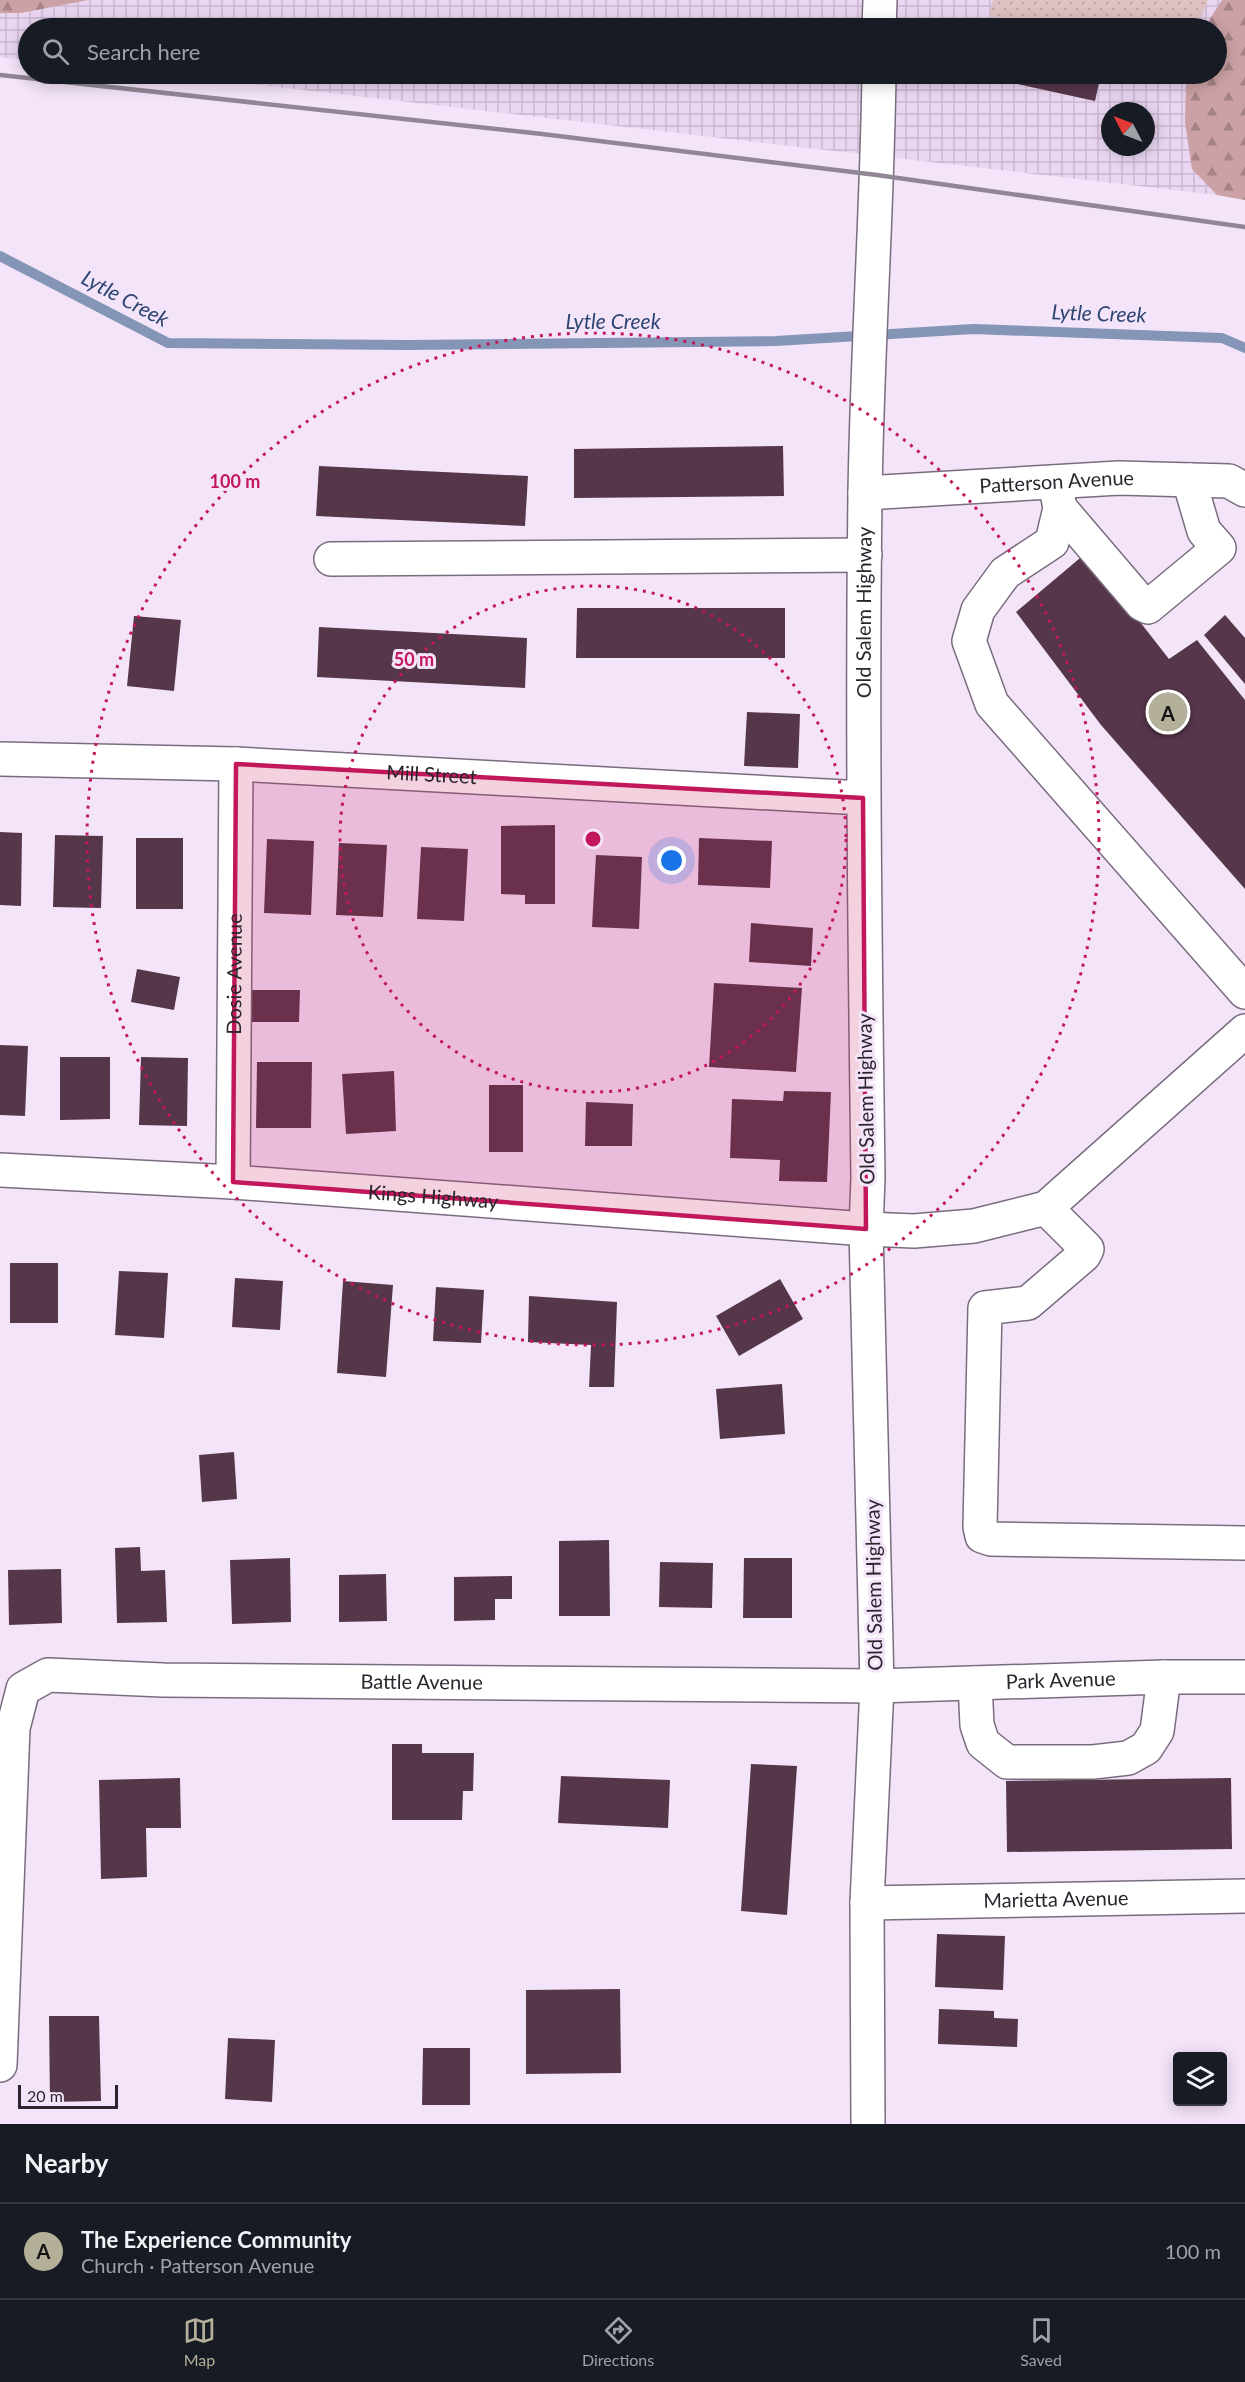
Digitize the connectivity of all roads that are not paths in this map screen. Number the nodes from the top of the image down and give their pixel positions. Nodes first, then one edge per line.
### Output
1 (880, 0) edge
2 (879, 18) edge
3 (879, 84) edge
4 (1189, 480) junction
5 (1245, 490) edge
6 (865, 493) junction
7 (1058, 495) junction
8 (865, 555) junction
9 (331, 559) dead end
10 (0, 759) edge
11 (236, 764) junction
12 (863, 798) junction
13 (1245, 992) edge
14 (1245, 1031) edge
15 (0, 1170) edge
16 (233, 1182) junction
17 (1046, 1208) junction
18 (866, 1229) junction
19 (1245, 1543) edge
20 (1164, 1677) junction
21 (1245, 1677) edge
22 (975, 1683) junction
23 (877, 1686) junction
24 (7, 1728) edge
25 (1245, 1896) edge
26 (867, 1903) junction
27 (0, 2065) edge
28 (868, 2124) edge

1 - 2 street
3 - 6 street, Old Salem Highway
4 - 5 street, Patterson Avenue
4 - 7 street, Patterson Avenue
4 - 7 street
6 - 7 street, Patterson Avenue
6 - 8 street, Old Salem Highway
7 - 13 street
8 - 9 street
8 - 12 street, Old Salem Highway
10 - 11 street, Mill Street
11 - 12 street, Mill Street
11 - 16 street, Dosie Avenue
12 - 18 street, Old Salem Highway
14 - 17 street
15 - 16 street, Kings Highway
16 - 18 street, Kings Highway
17 - 18 street, Kings Highway
17 - 19 street
18 - 23 street, Old Salem Highway
20 - 21 street, Park Avenue
20 - 22 street, Park Avenue
20 - 22 street
22 - 23 street, Park Avenue
23 - 24 street, Battle Avenue
23 - 26 street, Old Salem Highway
24 - 27 street, Battle Avenue
25 - 26 street, Marietta Avenue
26 - 28 street, Old Salem Highway

